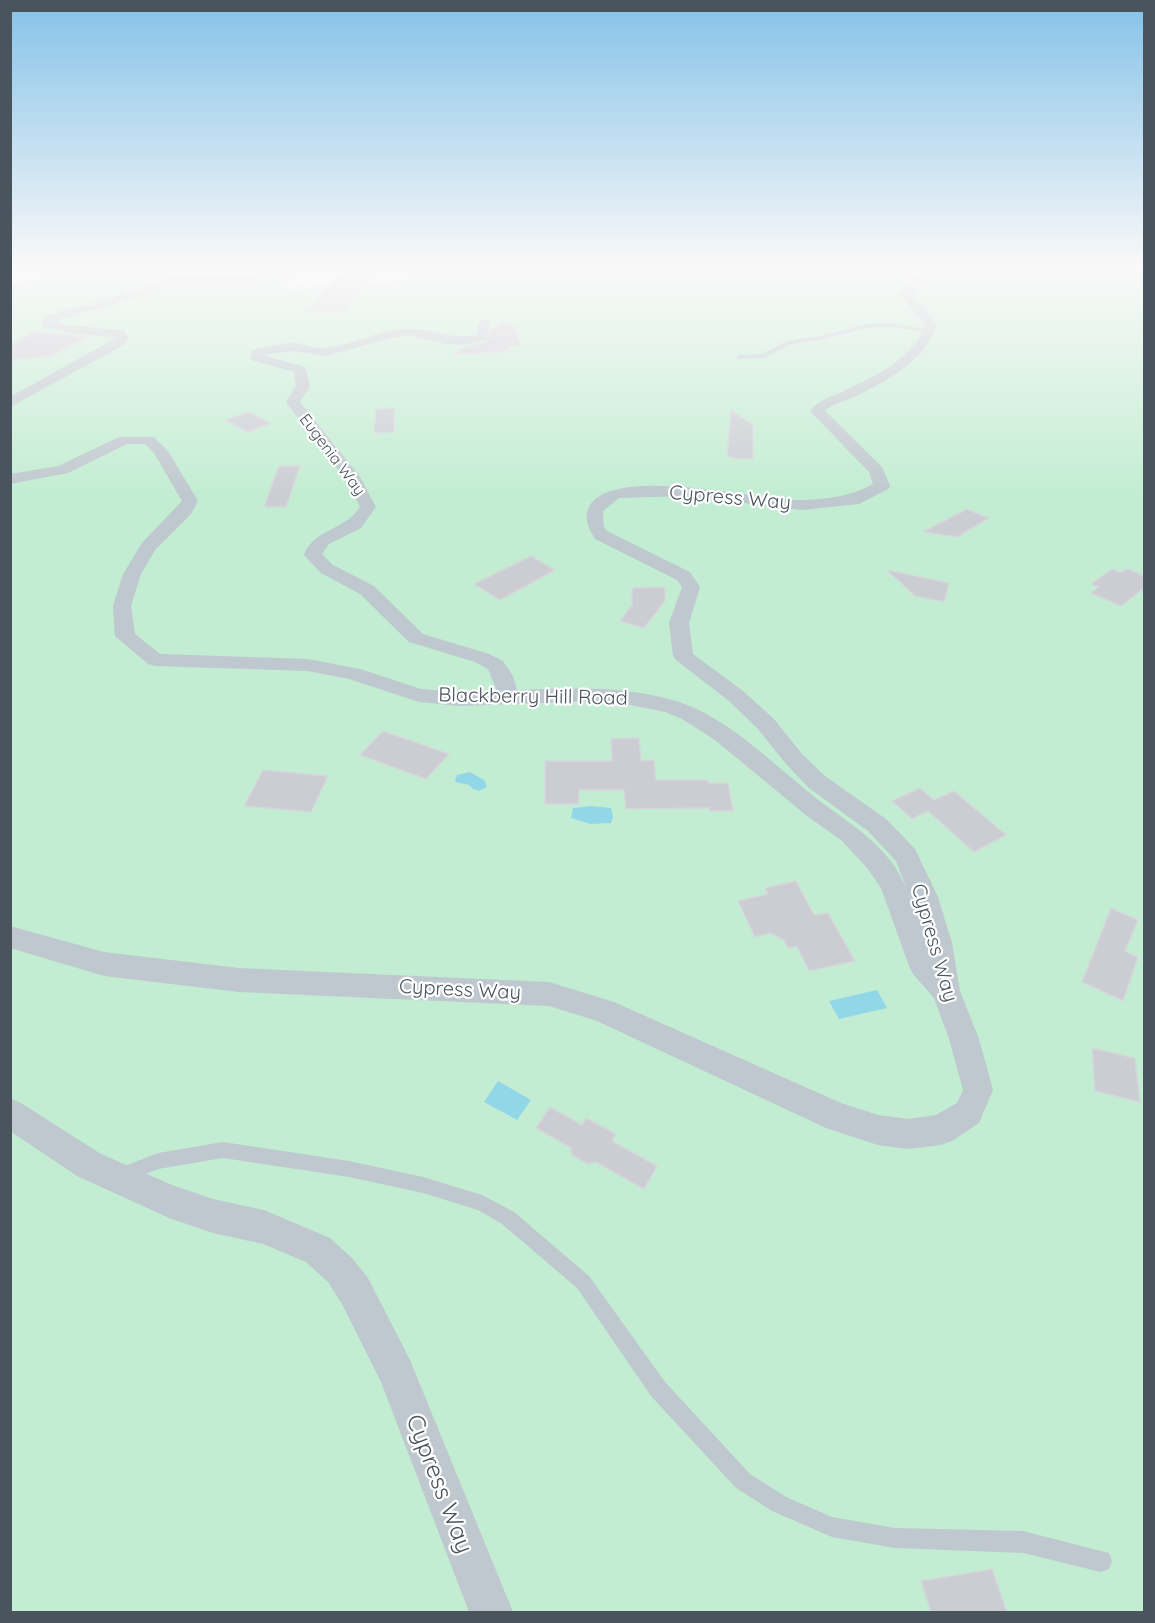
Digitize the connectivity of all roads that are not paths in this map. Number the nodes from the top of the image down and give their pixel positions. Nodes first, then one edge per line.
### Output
1 (115, 345) edge
2 (352, 345) edge
3 (785, 345) edge
4 (921, 345) edge
5 (739, 357) dead end
6 (10, 403) edge
7 (10, 479) edge
8 (509, 698) junction
9 (10, 937) edge
10 (946, 991) junction
11 (10, 1113) edge
12 (116, 1177) junction
13 (1101, 1561) dead end
14 (491, 1612) edge

1 - 6 street
2 - 8 street, Eugenia Way
3 - 5 lane
4 - 10 street, Cypress Way
7 - 8 street, Blackberry Hill Road
8 - 10 street, Blackberry Hill Road
9 - 10 street, Cypress Way
11 - 12 street, Cypress Way
12 - 13 lane
12 - 14 street, Cypress Way

